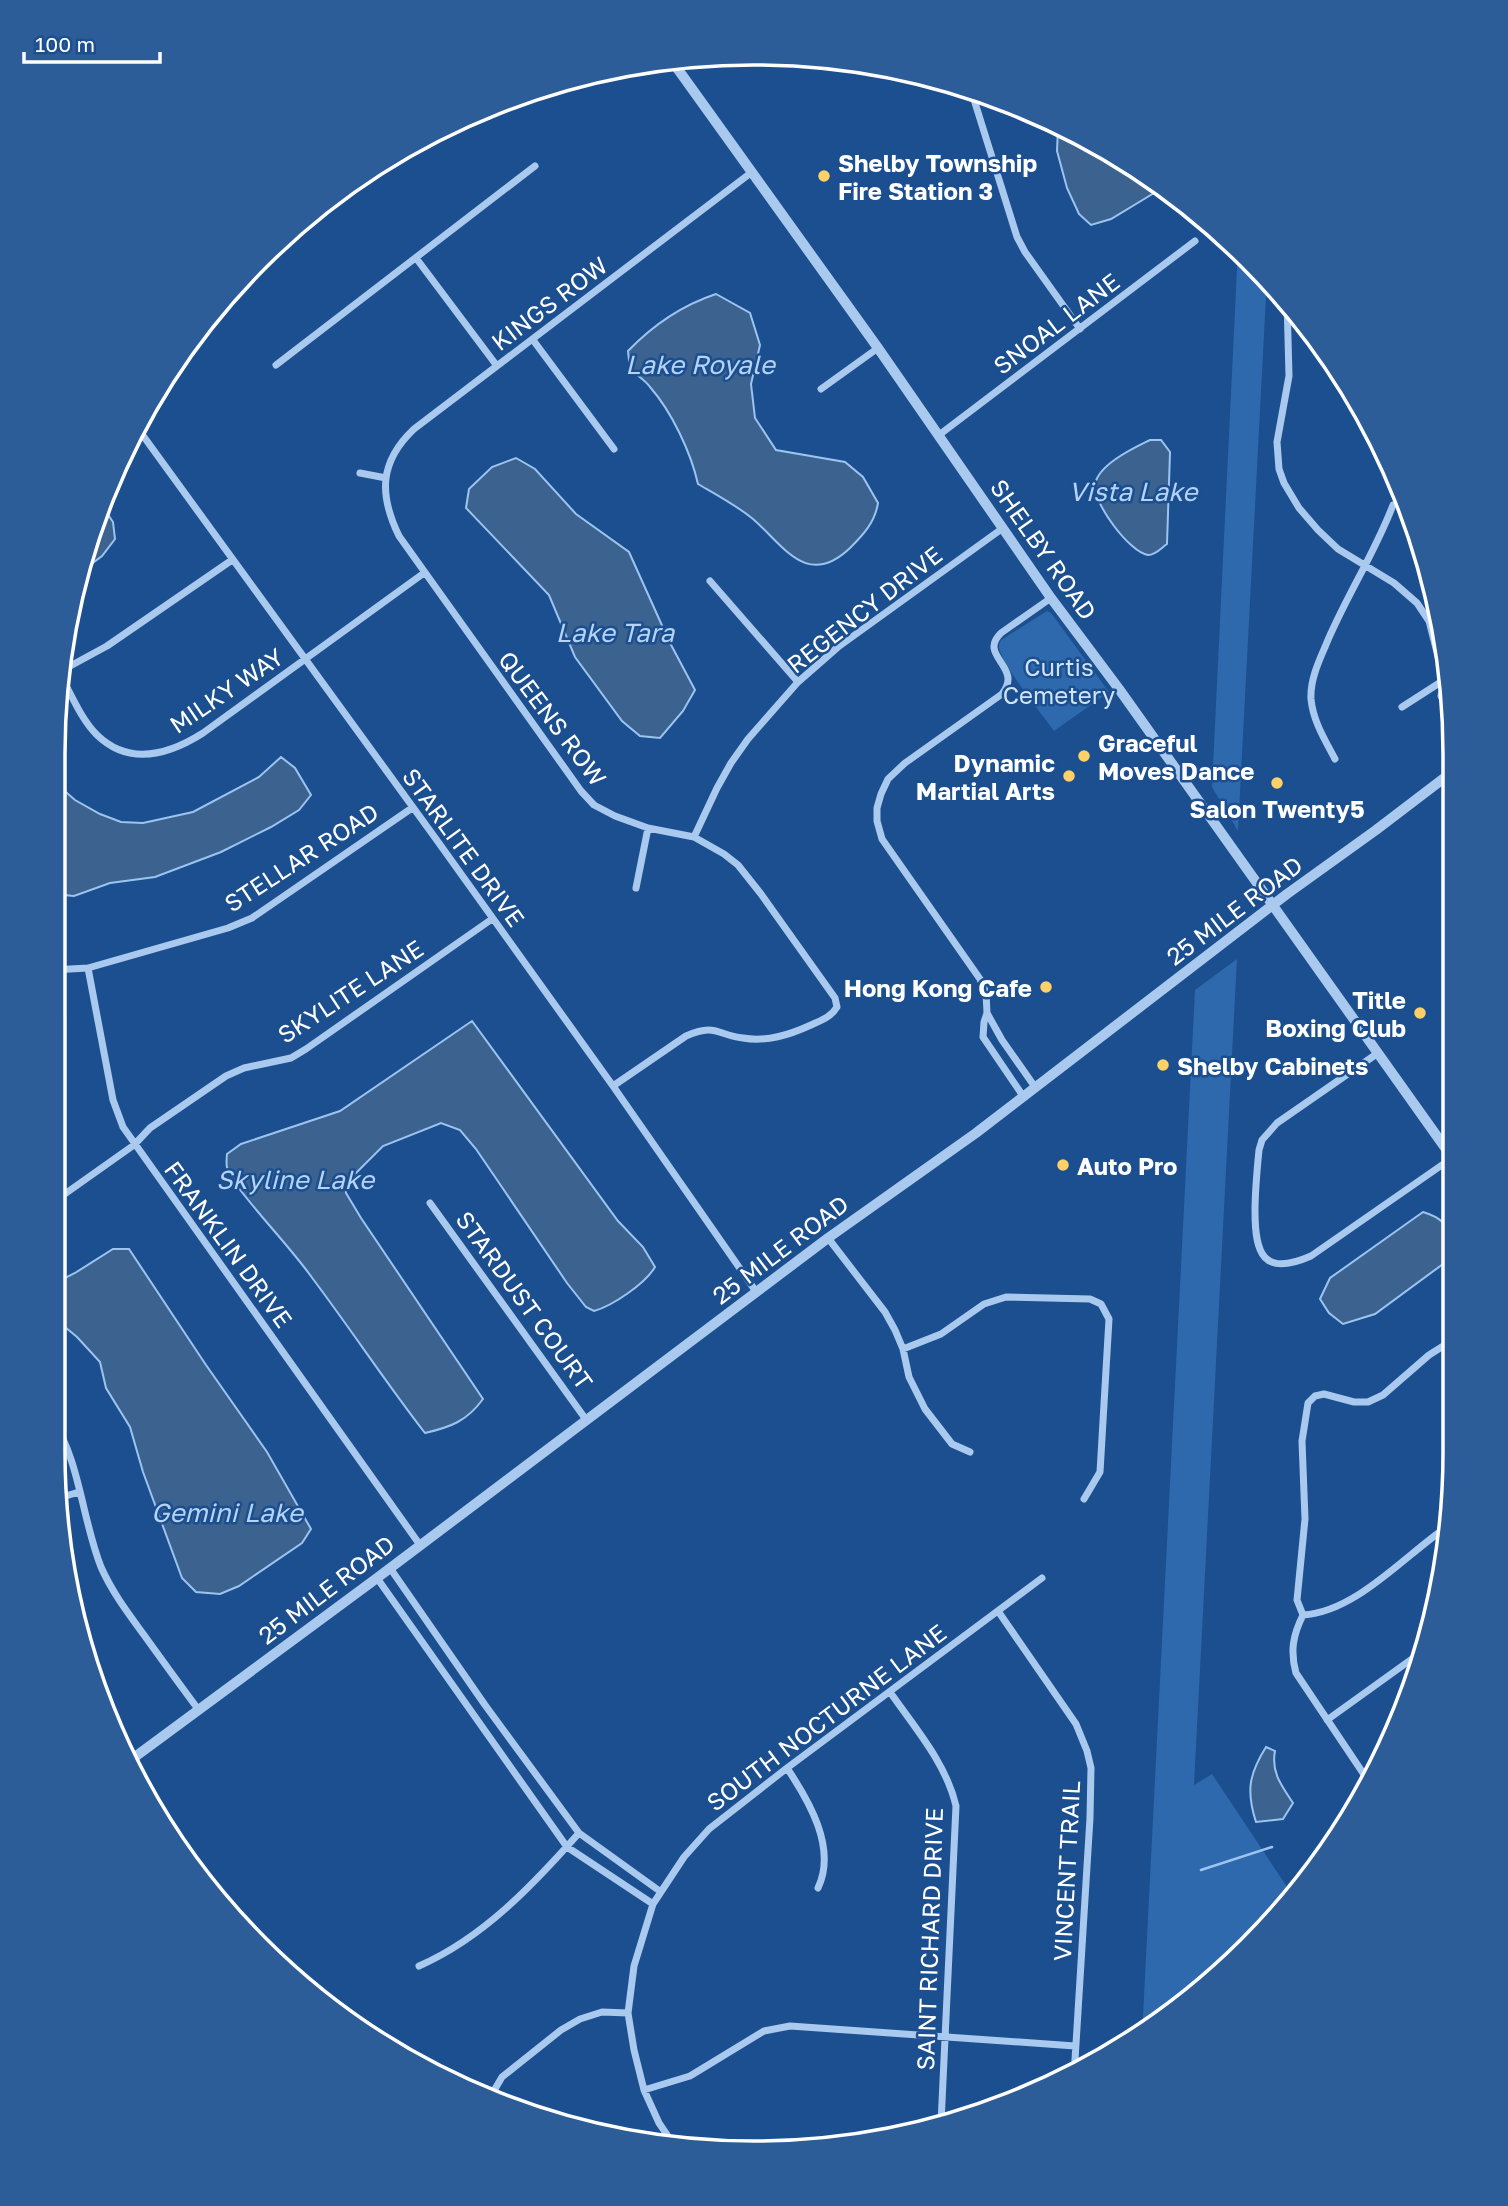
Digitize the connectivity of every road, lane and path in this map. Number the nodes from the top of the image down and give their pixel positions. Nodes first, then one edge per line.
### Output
1 (679, 69) edge
2 (974, 100) edge
3 (535, 166) dead end
4 (752, 172) junction
5 (1195, 241) dead end
6 (416, 258) junction
7 (1287, 318) edge
8 (1080, 329) junction
9 (533, 340) junction
10 (878, 348) junction
11 (276, 365) dead end
12 (497, 366) junction
13 (821, 389) dead end
14 (939, 435) junction
15 (143, 436) edge
16 (614, 449) dead end
17 (360, 473) dead end
18 (386, 478) junction
19 (1393, 505) dead end
20 (1003, 528) junction
21 (232, 560) junction
22 (1365, 565) junction
23 (424, 573) junction
24 (710, 581) dead end
25 (1051, 598) junction
26 (1429, 621) joint
27 (1432, 631) edge
28 (306, 658) junction
29 (71, 668) edge
30 (798, 682) junction
31 (1439, 686) edge
32 (68, 687) edge
33 (1402, 707) dead end
34 (1335, 759) dead end
35 (1443, 778) edge
36 (412, 808) junction
37 (648, 828) junction
38 (694, 837) junction
39 (636, 888) dead end
40 (1271, 906) junction
41 (492, 919) junction
42 (88, 968) junction
43 (65, 969) edge
44 (987, 1013) junction
45 (1378, 1053) junction
46 (613, 1086) junction
47 (1035, 1087) junction
48 (1023, 1096) junction
49 (134, 1144) junction
50 (1443, 1145) edge
51 (1443, 1168) edge
52 (65, 1194) edge
53 (430, 1202) dead end
54 (828, 1238) junction
55 (757, 1293) junction
56 (1443, 1346) edge
57 (903, 1349) junction
58 (587, 1421) junction
59 (65, 1443) edge
60 (970, 1452) dead end
61 (79, 1492) junction
62 (66, 1496) edge
63 (1084, 1499) dead end
64 (1438, 1534) edge
65 (420, 1545) junction
66 (390, 1568) junction
67 (377, 1578) junction
68 (1042, 1578) dead end
69 (411, 1598) junction
70 (397, 1607) junction
71 (998, 1611) junction
72 (1303, 1615) junction
73 (1411, 1659) edge
74 (890, 1692) junction
75 (485, 1705) junction
76 (198, 1709) junction
77 (474, 1714) junction
78 (1327, 1720) junction
79 (136, 1756) edge
80 (788, 1768) junction
81 (1363, 1774) edge
82 (579, 1833) junction
83 (567, 1847) junction
84 (818, 1888) dead end
85 (661, 1892) junction
86 (653, 1904) junction
87 (419, 1966) dead end
88 (628, 2013) junction
89 (945, 2037) junction
90 (1075, 2046) junction
91 (1074, 2062) edge
92 (644, 2090) junction
93 (494, 2091) edge
94 (940, 2116) edge
95 (667, 2135) edge

1 - 4 street, SHELBY ROAD
2 - 8 street
3 - 6 street
4 - 9 street, KINGS ROW
4 - 10 street, SHELBY ROAD
5 - 8 street, SNOAL LANE
6 - 11 street
6 - 12 street
7 - 22 street
8 - 14 street, SNOAL LANE
9 - 12 street, KINGS ROW
9 - 16 street
10 - 13 street
10 - 14 street, SHELBY ROAD
12 - 18 street, KINGS ROW
14 - 20 street, SHELBY ROAD
15 - 21 street, STARLITE DRIVE
17 - 18 street
18 - 23 street, QUEENS ROW
19 - 22 street
20 - 25 street, SHELBY ROAD
20 - 30 street, REGENCY DRIVE
21 - 28 street, STARLITE DRIVE
21 - 29 street
22 - 26 street
22 - 34 street
23 - 28 street, MILKY WAY
23 - 37 street, QUEENS ROW
24 - 30 street
25 - 40 street, SHELBY ROAD
25 - 44 street
26 - 27 street
28 - 32 street, MILKY WAY
28 - 36 street, STARLITE DRIVE
30 - 38 street, REGENCY DRIVE
31 - 33 street
35 - 40 street, 25 MILE ROAD
36 - 41 street, STARLITE DRIVE
36 - 42 street, STELLAR ROAD
37 - 38 street, QUEENS ROW
37 - 39 street
38 - 46 street, QUEENS ROW
40 - 45 street, SHELBY ROAD
40 - 47 street, 25 MILE ROAD
41 - 46 street, STARLITE DRIVE
41 - 49 street, SKYLITE LANE
42 - 43 street
42 - 49 street, FRANKLIN DRIVE
44 - 47 street
44 - 48 street
45 - 50 street, SHELBY ROAD
45 - 51 street
46 - 55 street, STARLITE DRIVE
47 - 48 street, 25 MILE ROAD
48 - 54 street, 25 MILE ROAD
49 - 52 street, SKYLITE LANE
49 - 65 street, FRANKLIN DRIVE
53 - 58 street, STARDUST COURT
54 - 55 street, 25 MILE ROAD
54 - 57 street
55 - 58 street, 25 MILE ROAD
56 - 72 street
57 - 60 street
57 - 63 street
58 - 65 street, 25 MILE ROAD
59 - 61 street
61 - 62 street
61 - 76 street
64 - 72 street
65 - 66 street, 25 MILE ROAD
66 - 67 street, 25 MILE ROAD
66 - 69 street
67 - 70 street
67 - 76 street, 25 MILE ROAD
68 - 71 street, SOUTH NOCTURNE LANE
69 - 70 street
69 - 75 street
70 - 77 street
71 - 74 street, SOUTH NOCTURNE LANE
71 - 90 street, VINCENT TRAIL
72 - 78 street
73 - 78 street
74 - 80 street, SOUTH NOCTURNE LANE
74 - 89 street, SAINT RICHARD DRIVE
75 - 77 street
75 - 82 street
76 - 79 street, 25 MILE ROAD
77 - 83 street
78 - 81 street
80 - 84 street
80 - 85 street, SOUTH NOCTURNE LANE
82 - 83 street
82 - 85 street
83 - 86 street
83 - 87 street
85 - 86 street, SOUTH NOCTURNE LANE
86 - 88 street, SOUTH NOCTURNE LANE
88 - 92 street, SOUTH NOCTURNE LANE
88 - 93 street
89 - 90 street
89 - 92 street
89 - 94 street, SAINT RICHARD DRIVE
90 - 91 street, VINCENT TRAIL
92 - 95 street, SOUTH NOCTURNE LANE

